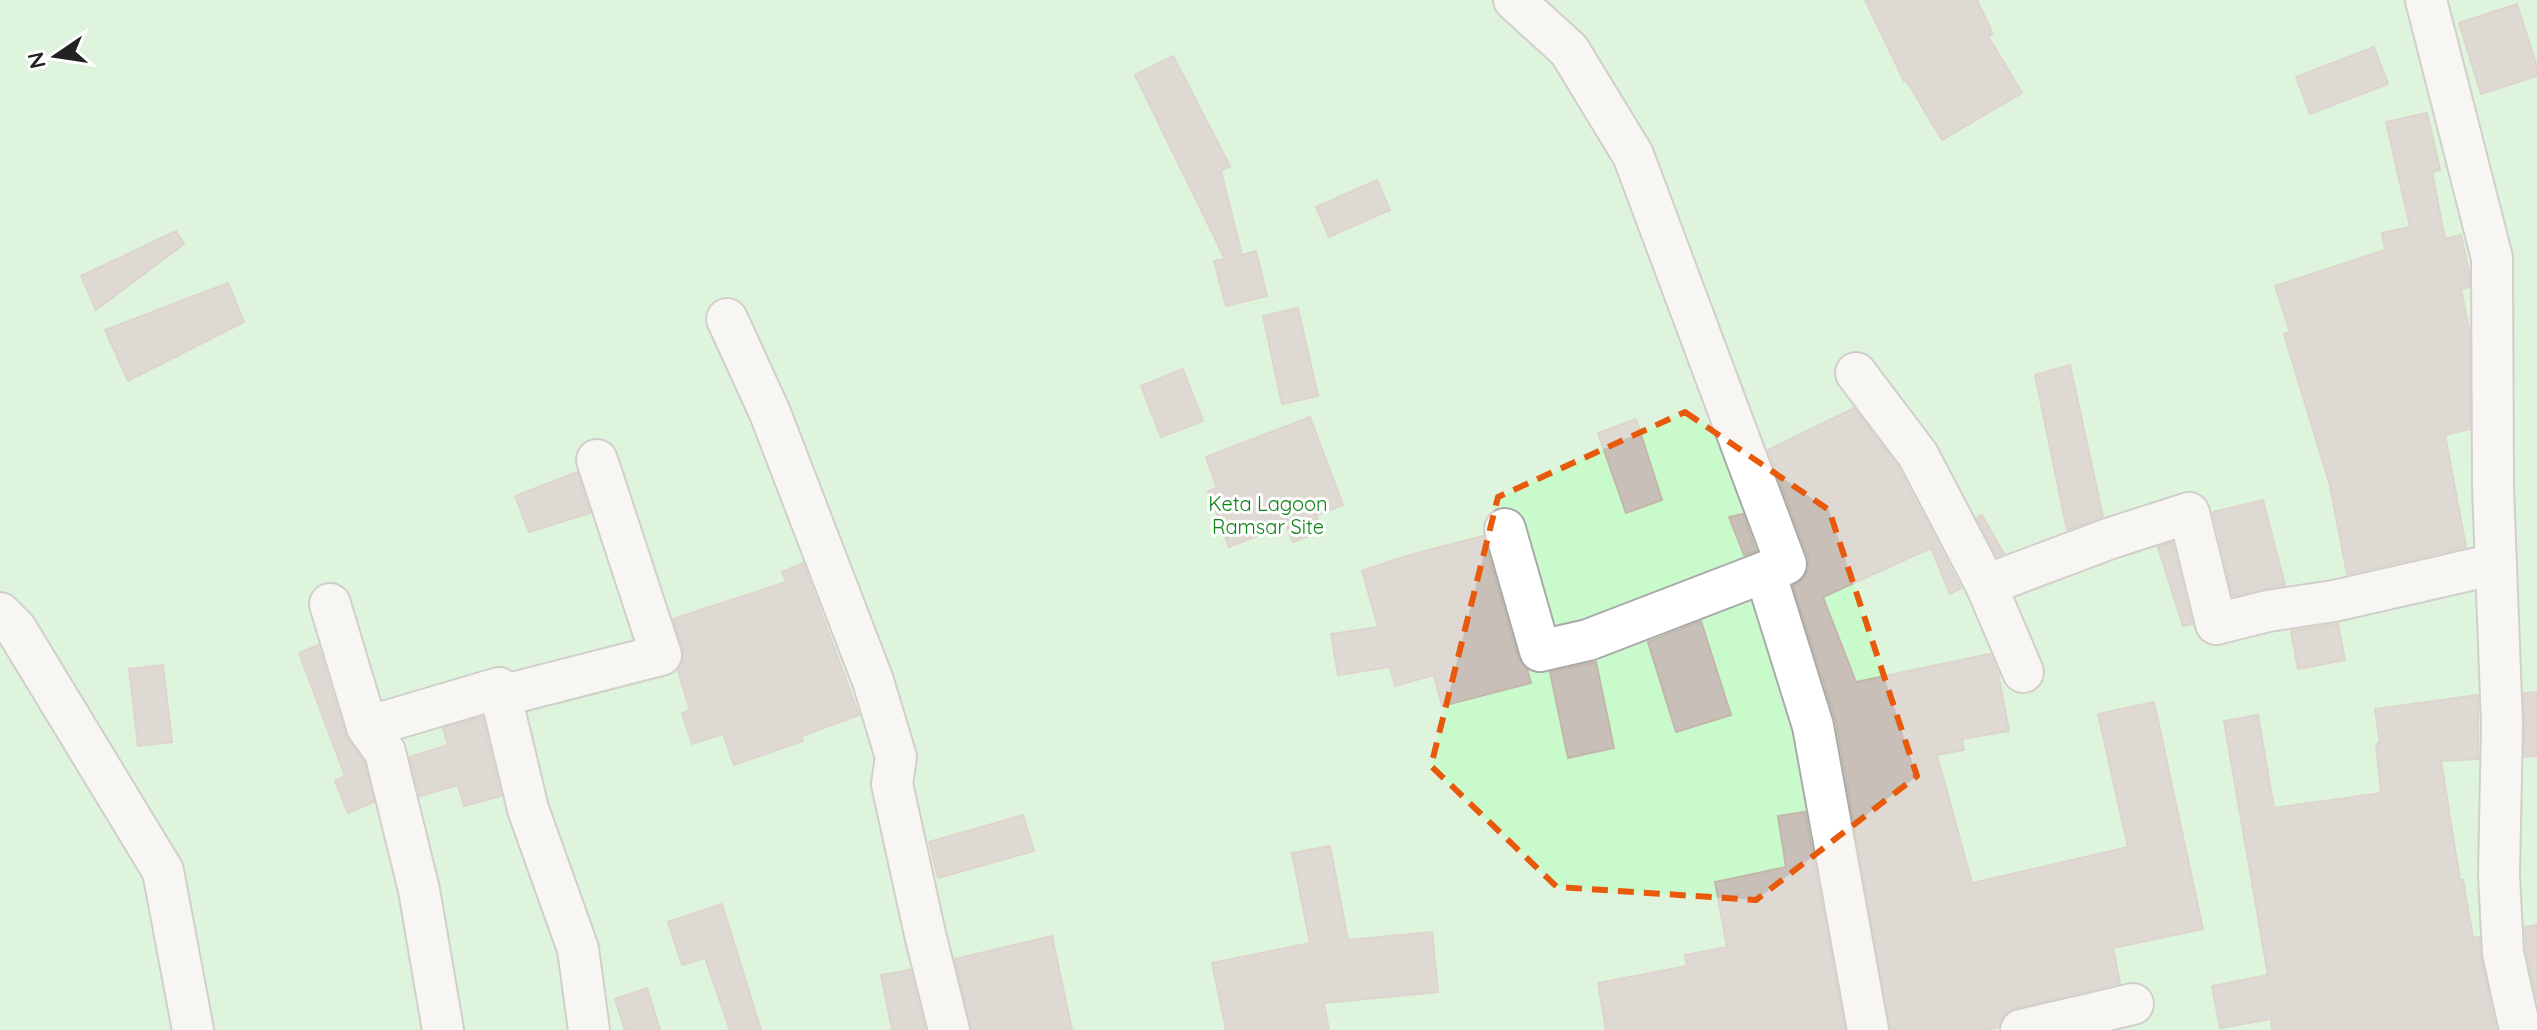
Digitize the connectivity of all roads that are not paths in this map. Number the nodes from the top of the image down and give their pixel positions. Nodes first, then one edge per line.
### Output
1 (1514, 0) edge
2 (2426, 0) edge
3 (727, 319) dead end
4 (1856, 373) dead end
5 (597, 460) dead end
6 (1505, 529) dead end
7 (2496, 564) junction
8 (1765, 572) junction
9 (1986, 585) junction
10 (330, 604) dead end
11 (0, 613) edge
12 (2023, 672) dead end
13 (501, 696) junction
14 (367, 727) junction
15 (2133, 1004) dead end
16 (193, 1030) edge
17 (443, 1030) edge
18 (589, 1030) edge
19 (949, 1030) edge
20 (1868, 1030) edge
21 (2021, 1030) edge
22 (2520, 1030) edge

1 - 8 street
2 - 7 street
3 - 19 street
4 - 9 street
5 - 13 street
6 - 8 street
7 - 9 street
7 - 22 street
8 - 20 street
9 - 12 street
10 - 14 street
11 - 16 street
13 - 14 street
13 - 18 street
14 - 17 street
15 - 21 street

